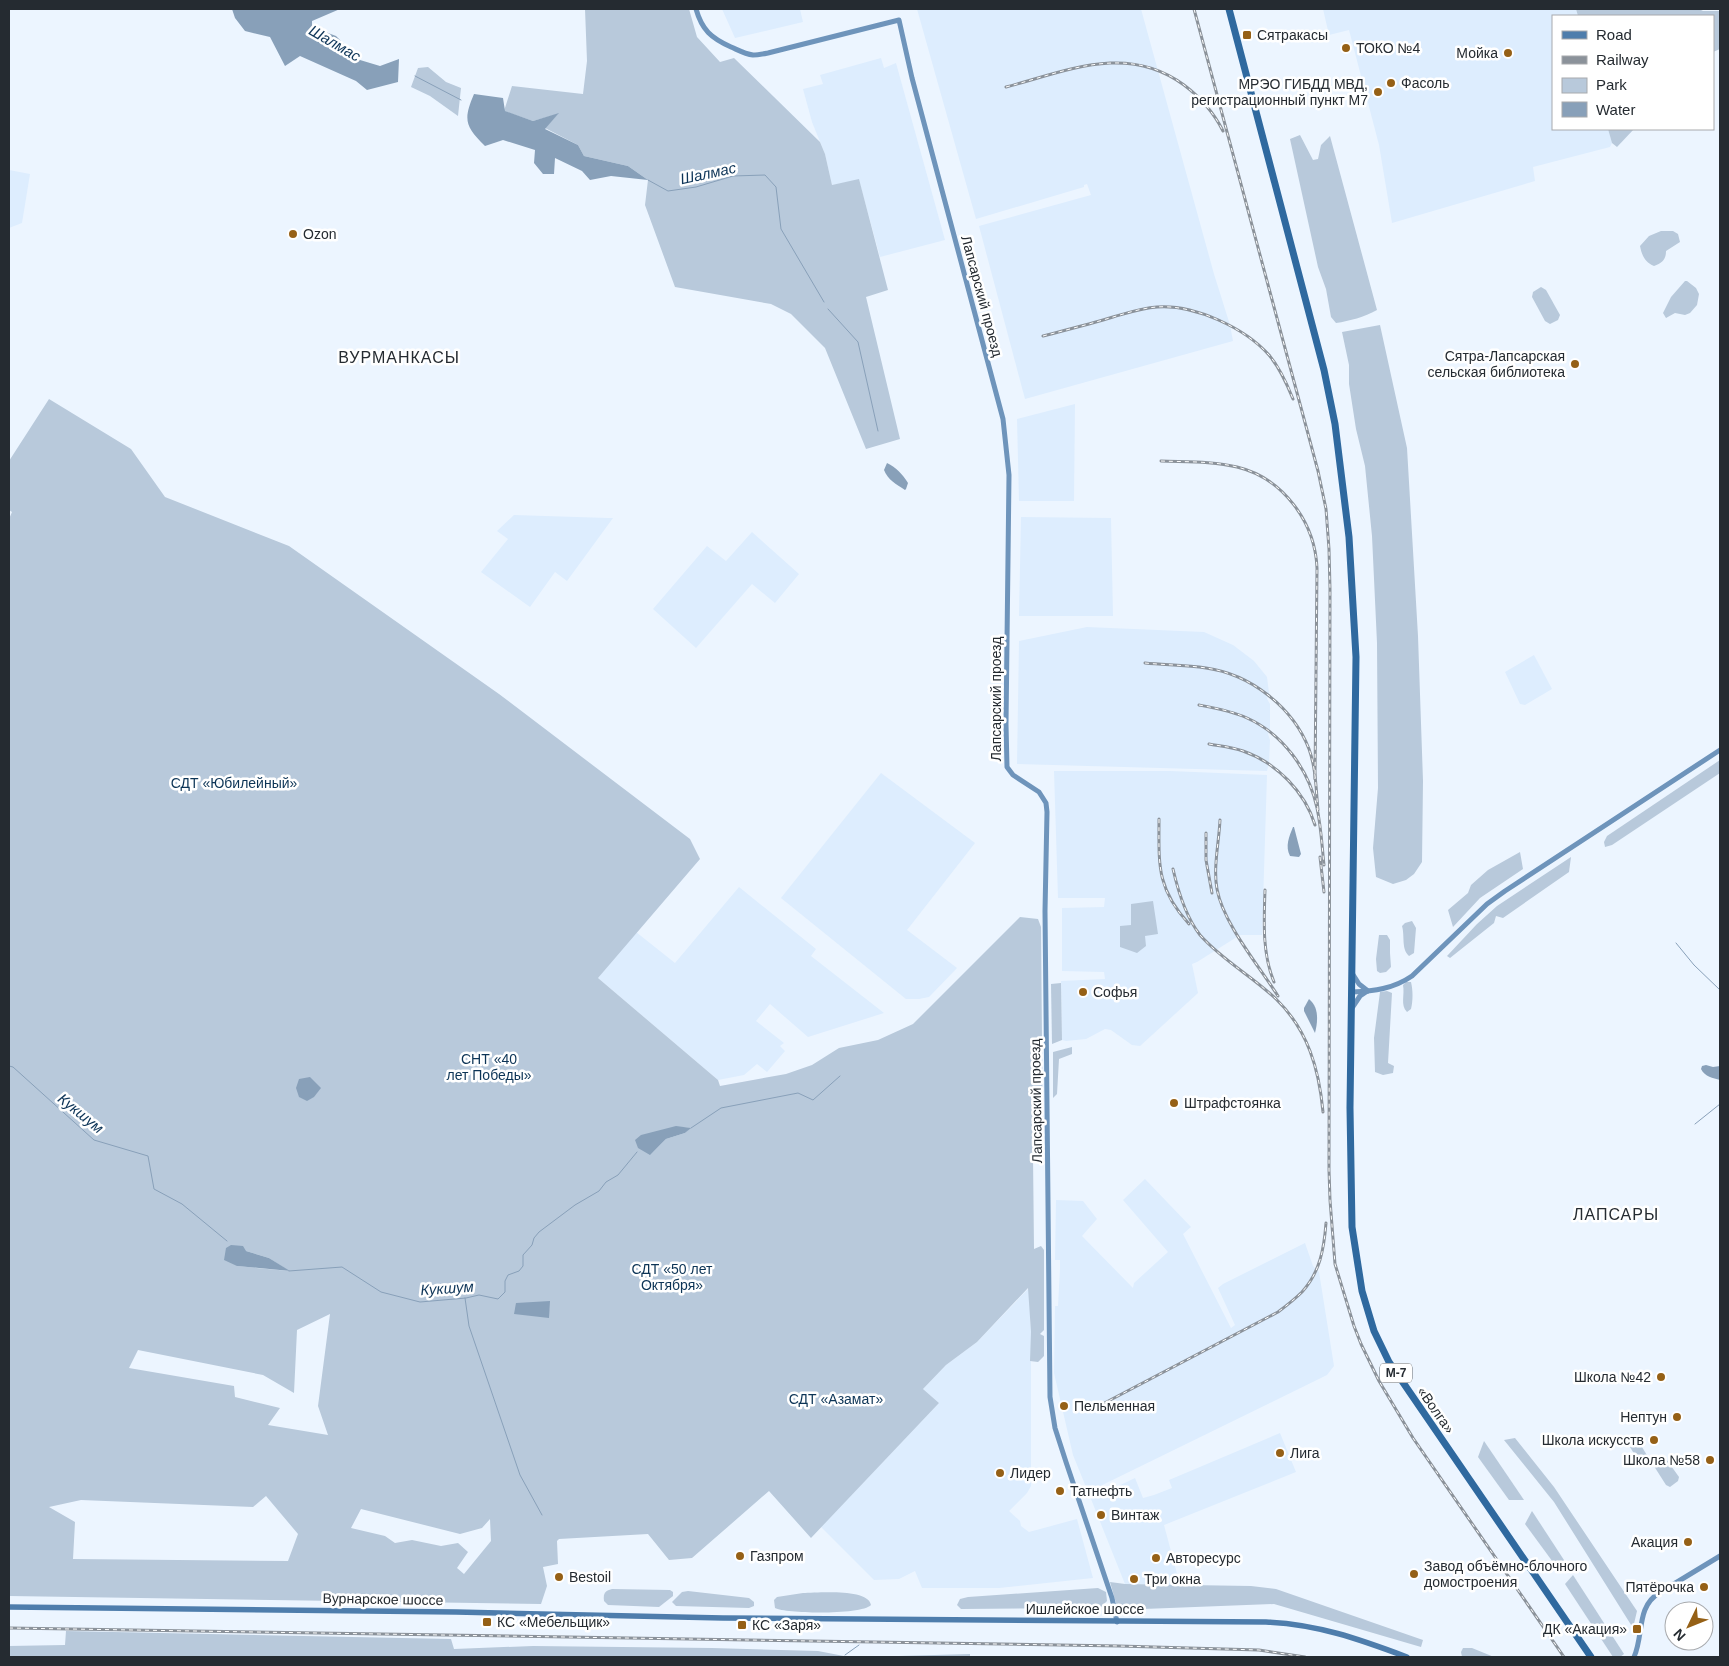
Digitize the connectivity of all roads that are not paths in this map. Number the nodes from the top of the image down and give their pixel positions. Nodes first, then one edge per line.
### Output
1 (696, 9) edge
2 (1229, 9) edge
3 (1720, 750) edge
4 (1352, 973) junction
5 (1368, 991) junction
6 (1352, 992) junction
7 (1352, 1008) junction
8 (1720, 1556) edge
9 (9, 1607) edge
10 (757, 1618) joint
11 (1117, 1622) junction
12 (1407, 1657) edge
13 (1591, 1657) edge
14 (1634, 1657) edge

1 - 11 street, Лапсарский проезд
2 - 4 highway, «Волга»
3 - 5 street
4 - 5 street
4 - 6 highway, «Волга»
5 - 6 street
5 - 7 street
6 - 7 highway, «Волга»
7 - 13 highway, «Волга» / М-7
8 - 14 street
9 - 10 main road, Вурнарское шоссе
10 - 11 main road, Ишлейское шоссе
11 - 12 main road, Ишлейское шоссе

